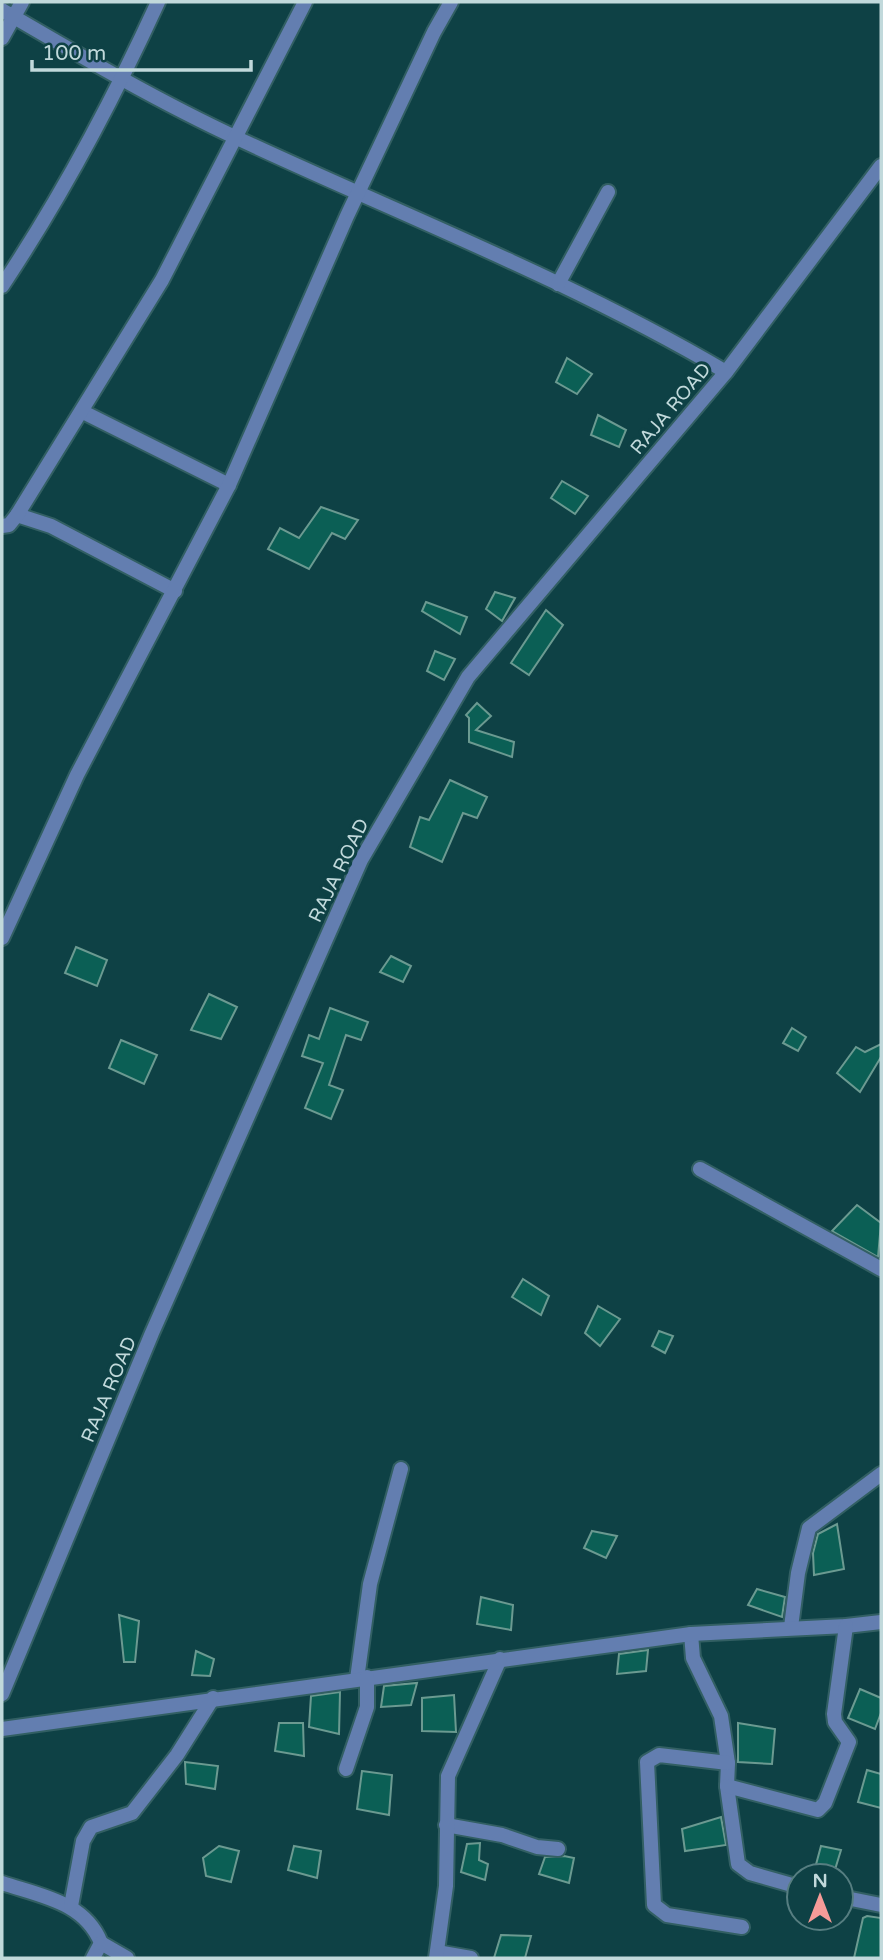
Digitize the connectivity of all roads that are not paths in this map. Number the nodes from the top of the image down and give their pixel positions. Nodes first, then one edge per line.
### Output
1 (22, 2) edge
2 (158, 2) edge
3 (304, 2) edge
4 (451, 2) edge
5 (7, 13) edge
6 (2, 38) edge
7 (122, 79) junction
8 (236, 138) junction
9 (881, 166) edge
10 (608, 192) dead end
11 (358, 193) junction
12 (558, 284) junction
13 (2, 286) edge
14 (726, 372) junction
15 (83, 412) junction
16 (229, 485) junction
17 (17, 515) junction
18 (2, 526) edge
19 (175, 591) junction
20 (2, 938) edge
21 (700, 1169) dead end
22 (881, 1269) edge
23 (401, 1469) dead end
24 (881, 1474) edge
25 (881, 1622) edge
26 (846, 1626) junction
27 (790, 1627) junction
28 (691, 1634) junction
29 (499, 1659) junction
30 (362, 1678) junction
31 (2, 1694) edge
32 (213, 1698) junction
33 (2, 1729) edge
34 (728, 1763) junction
35 (346, 1769) dead end
36 (726, 1786) junction
37 (446, 1825) junction
38 (558, 1849) dead end
39 (2, 1882) edge
40 (785, 1883) edge
41 (855, 1900) edge
42 (881, 1905) edge
43 (71, 1906) junction
44 (742, 1927) dead end
45 (101, 1944) junction
46 (437, 1955) edge
47 (93, 1958) edge
48 (127, 1958) edge
49 (471, 1958) edge

1 - 5 street
2 - 7 street
3 - 8 street
4 - 11 street
5 - 6 street
5 - 7 street
7 - 8 street
7 - 13 street
8 - 11 street
8 - 15 street
9 - 14 street, RAJA ROAD
10 - 12 street
11 - 12 street
11 - 16 street
12 - 14 street
14 - 31 street, RAJA ROAD
15 - 16 street
15 - 17 street
16 - 19 street
17 - 18 street
17 - 19 street
19 - 20 street
21 - 22 street
23 - 30 street
24 - 27 street
25 - 26 street
26 - 27 street
26 - 36 street
27 - 28 street
28 - 29 street
28 - 34 street
29 - 30 street
29 - 37 street
30 - 32 street
30 - 35 street
32 - 33 street
32 - 43 street
34 - 36 street
34 - 44 street
36 - 40 street
37 - 38 street
37 - 46 street
39 - 43 street
41 - 42 street
43 - 45 street
45 - 47 street
45 - 48 street
46 - 49 street

